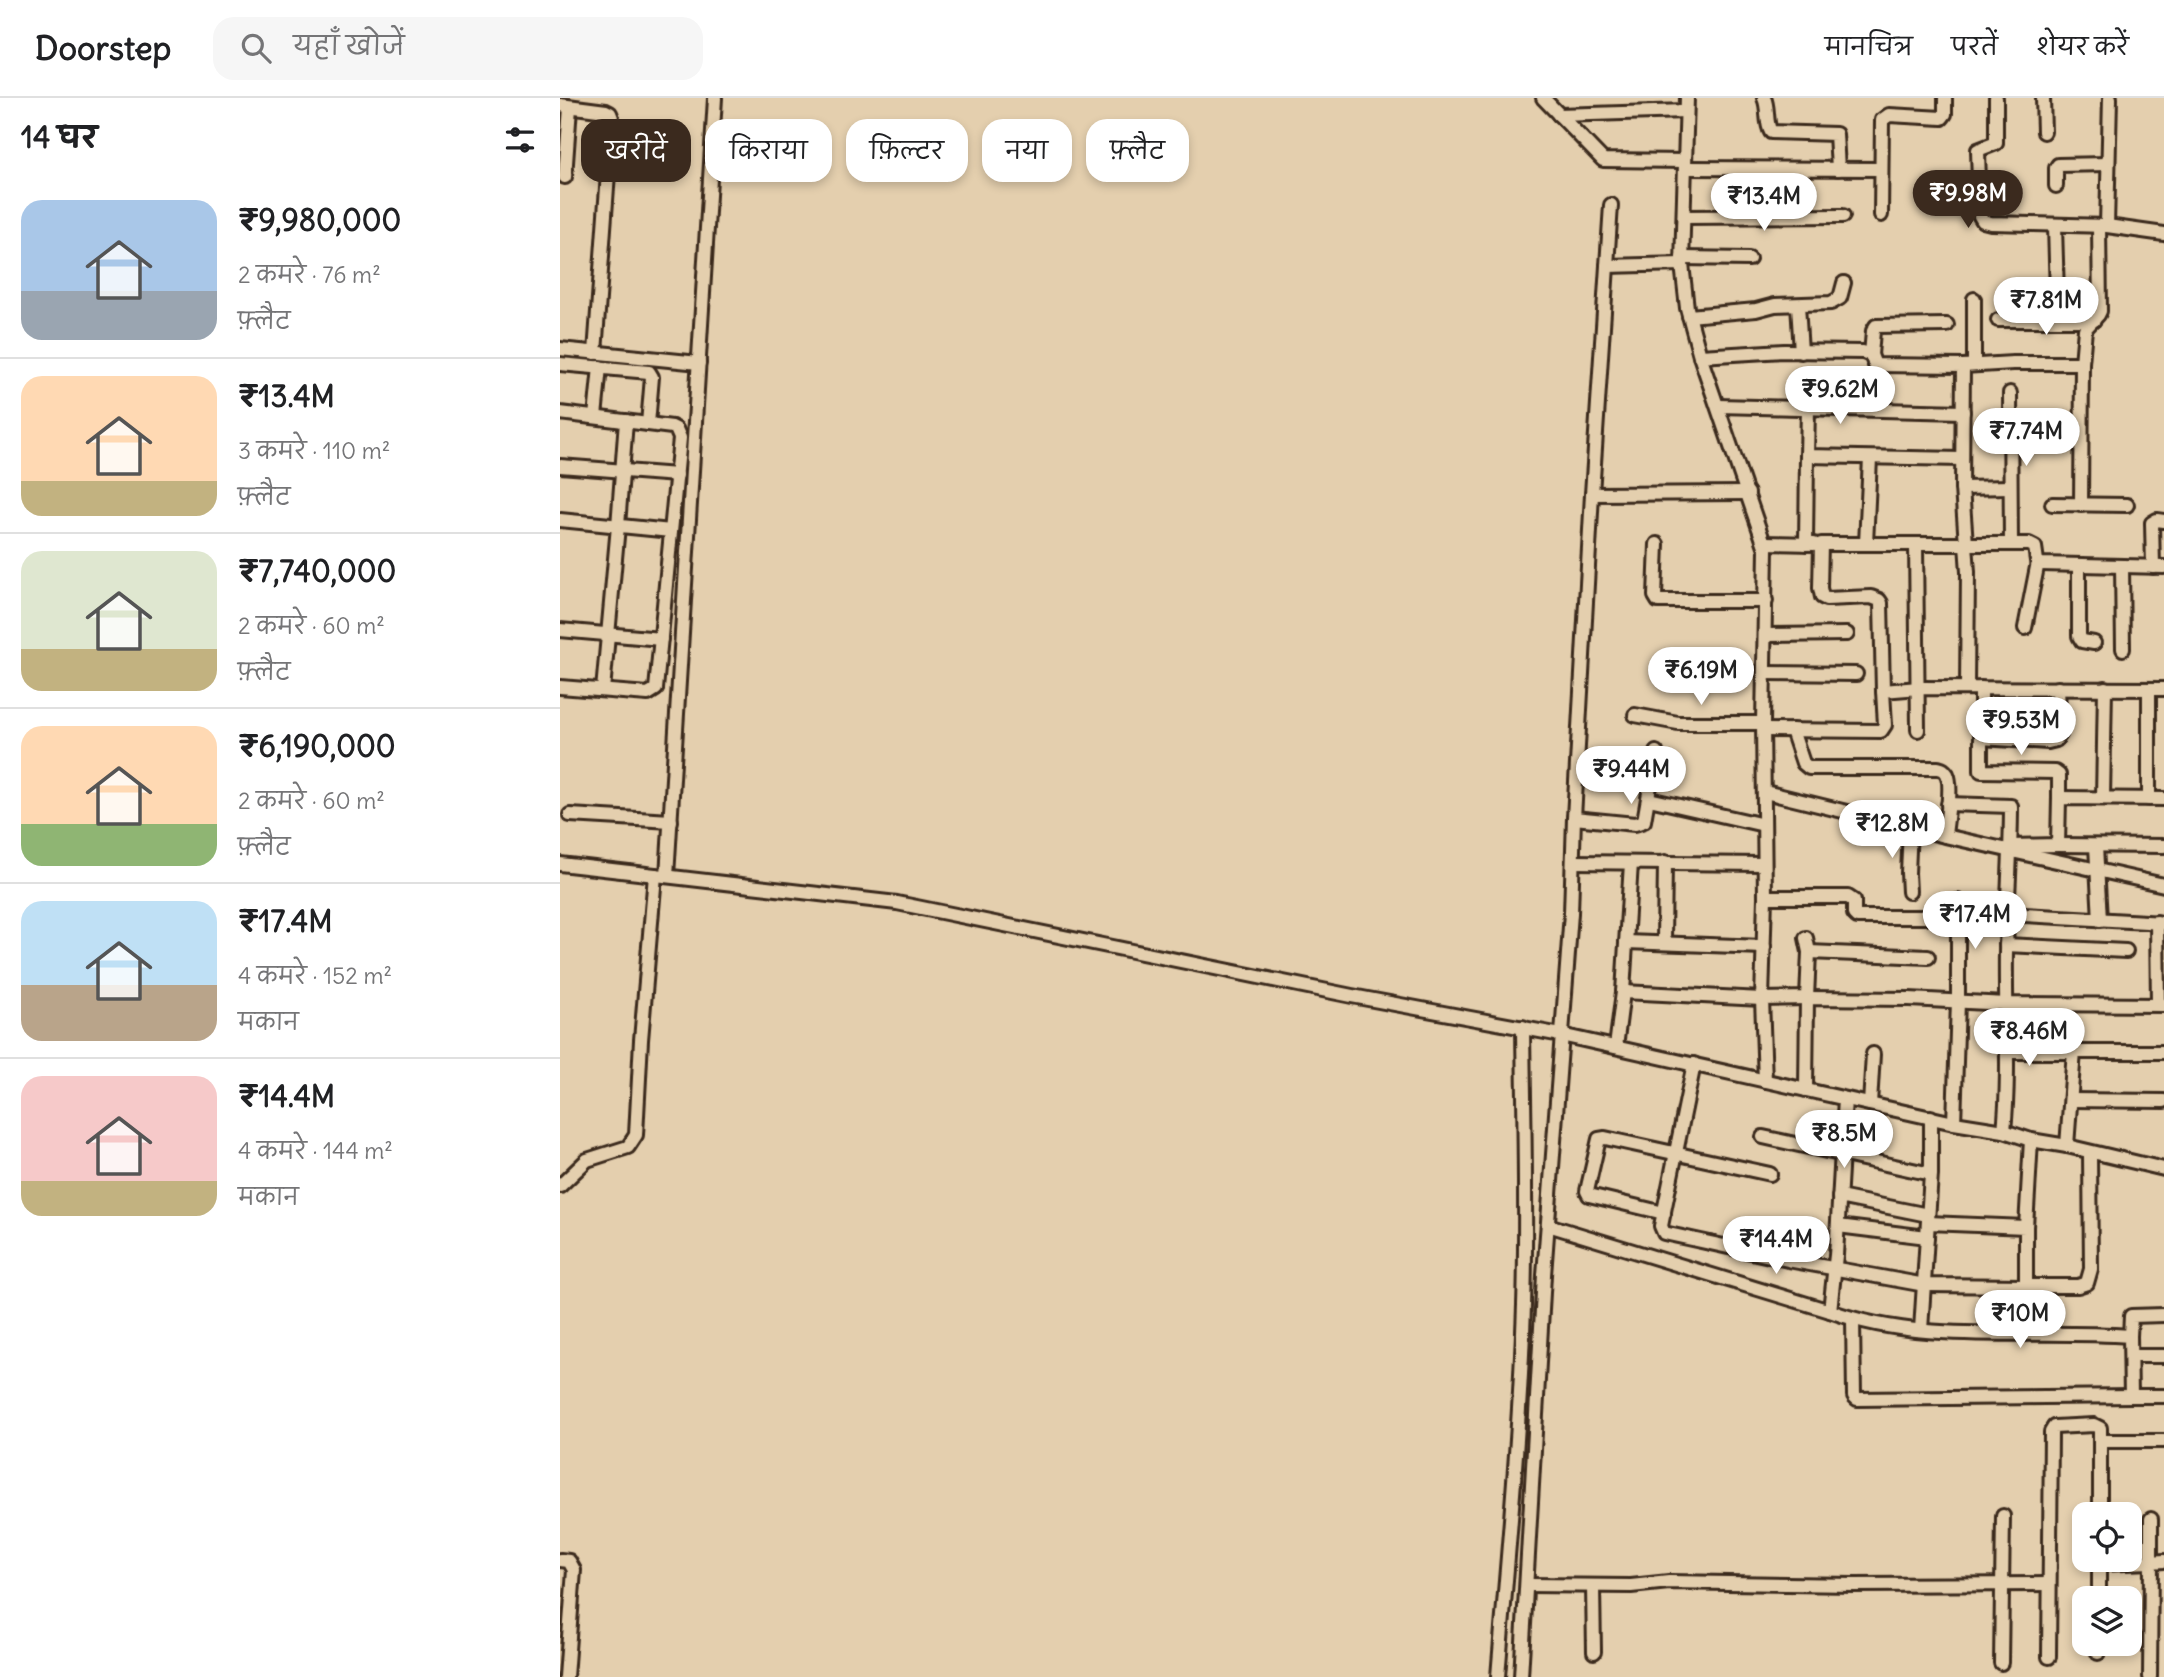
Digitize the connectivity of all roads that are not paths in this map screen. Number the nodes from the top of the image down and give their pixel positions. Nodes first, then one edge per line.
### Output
1 (715, 98) edge
2 (1544, 98) edge
3 (1764, 98) edge
4 (1945, 98) edge
5 (1996, 98) edge
6 (2043, 98) edge
7 (2110, 98) edge
8 (1686, 105) edge
9 (565, 106) edge
10 (1559, 115) junction
11 (2044, 132) dead end
12 (1685, 164) junction
13 (2108, 164) junction
14 (1838, 169) junction
15 (1881, 169) junction
16 (565, 177) dead end
17 (2056, 186) dead end
18 (1611, 205) dead end
19 (1881, 215) dead end
20 (1843, 216) dead end
21 (1685, 217) junction
22 (2055, 226) junction
23 (2103, 226) junction
24 (2164, 234) edge
25 (1749, 259) dead end
26 (1682, 261) junction
27 (1607, 266) junction
28 (1844, 283) dead end
29 (2057, 295) dead end
30 (1974, 299) dead end
31 (1798, 305) junction
32 (1689, 316) junction
33 (1998, 320) dead end
34 (2094, 320) junction
35 (1947, 325) dead end
36 (560, 349) edge
37 (1801, 352) junction
38 (595, 353) junction
39 (1871, 355) junction
40 (1700, 356) junction
41 (699, 363) junction
42 (2082, 363) junction
43 (560, 364) edge
44 (1968, 365) junction
45 (600, 367) junction
46 (2010, 393) dead end
47 (1718, 406) junction
48 (1808, 409) junction
49 (1963, 412) junction
50 (560, 413) edge
51 (595, 417) junction
52 (626, 421) junction
53 (648, 424) junction
54 (1807, 456) junction
55 (1870, 458) junction
56 (1962, 459) junction
57 (560, 466) edge
58 (622, 471) junction
59 (677, 475) junction
60 (2010, 487) junction
61 (1962, 488) junction
62 (1592, 494) junction
63 (1748, 494) junction
64 (2052, 504) dead end
65 (2081, 505) junction
66 (2127, 505) dead end
67 (560, 520) edge
68 (2164, 521) edge
69 (618, 526) junction
70 (671, 531) junction
71 (1765, 543) junction
72 (1657, 544) dead end
73 (1806, 544) junction
74 (1821, 544) junction
75 (1866, 544) junction
76 (2011, 544) junction
77 (1916, 545) junction
78 (1965, 545) junction
79 (2038, 562) junction
80 (2079, 566) junction
81 (2122, 566) junction
82 (2159, 567) edge
83 (1766, 601) junction
84 (2025, 628) dead end
85 (560, 629) edge
86 (609, 634) junction
87 (1846, 634) dead end
88 (1766, 635) junction
89 (661, 639) junction
90 (2094, 643) dead end
91 (2123, 649) dead end
92 (1765, 673) junction
93 (1856, 674) dead end
94 (560, 687) edge
95 (1919, 688) junction
96 (1967, 688) junction
97 (1981, 688) junction
98 (2058, 688) junction
99 (2105, 688) junction
100 (2149, 689) junction
101 (603, 690) junction
102 (2164, 690) edge
103 (1883, 691) junction
104 (1635, 715) dead end
105 (1764, 727) junction
106 (1792, 730) junction
107 (1918, 730) dead end
108 (1981, 738) junction
109 (1656, 752) dead end
110 (1765, 792) junction
111 (2059, 798) junction
112 (2103, 798) junction
113 (1649, 799) junction
114 (2149, 799) junction
115 (2164, 799) edge
116 (1948, 804) junction
117 (570, 815) dead end
118 (1574, 818) junction
119 (671, 821) junction
120 (1764, 825) junction
121 (1910, 827) junction
122 (1945, 836) junction
123 (2058, 845) junction
124 (2096, 846) junction
125 (2164, 846) edge
126 (2011, 848) junction
127 (1573, 862) junction
128 (1665, 862) junction
129 (1631, 863) junction
130 (560, 864) edge
131 (1765, 864) junction
132 (2096, 871) junction
133 (661, 875) junction
134 (2164, 886) edge
135 (1909, 892) dead end
136 (1765, 897) junction
137 (1958, 901) dead end
138 (2007, 914) junction
139 (1931, 917) dead end
140 (2100, 920) junction
141 (2160, 922) edge
142 (1806, 938) dead end
143 (1626, 942) junction
144 (1664, 942) junction
145 (2006, 945) junction
146 (1764, 947) junction
147 (2126, 951) dead end
148 (1809, 952) junction
149 (1927, 957) dead end
150 (1623, 992) junction
151 (1807, 998) junction
152 (1762, 999) junction
153 (1958, 1001) junction
154 (2007, 1004) junction
155 (2161, 1004) edge
156 (1522, 1027) junction
157 (1561, 1035) junction
158 (1616, 1047) junction
159 (2074, 1051) junction
160 (2007, 1052) junction
161 (2164, 1052) edge
162 (1873, 1054) dead end
163 (1694, 1065) junction
164 (1765, 1081) junction
165 (1806, 1090) junction
166 (1845, 1098) junction
167 (2071, 1100) junction
168 (2164, 1101) edge
169 (1870, 1104) junction
170 (1931, 1117) junction
171 (1954, 1123) junction
172 (2004, 1131) junction
173 (1763, 1137) dead end
174 (2031, 1140) junction
175 (2067, 1146) junction
176 (1842, 1153) junction
177 (2090, 1153) junction
178 (1676, 1154) junction
179 (2164, 1169) edge
180 (1770, 1174) dead end
181 (1931, 1174) junction
182 (560, 1186) edge
183 (1839, 1197) junction
184 (1664, 1213) junction
185 (1928, 1219) junction
186 (1548, 1225) junction
187 (1838, 1226) junction
188 (2026, 1227) junction
189 (1927, 1237) junction
190 (1835, 1268) junction
191 (1925, 1285) junction
192 (2026, 1286) junction
193 (1830, 1311) junction
194 (2164, 1315) edge
195 (1853, 1319) junction
196 (1921, 1330) junction
197 (2024, 1334) junction
198 (2130, 1336) junction
199 (2131, 1356) junction
200 (2164, 1356) edge
201 (2131, 1396) junction
202 (2164, 1396) edge
203 (2100, 1441) junction
204 (2164, 1441) edge
205 (2099, 1502) edge
206 (2003, 1516) dead end
207 (2151, 1519) dead end
208 (560, 1560) edge
209 (2158, 1561) edge
210 (2049, 1584) junction
211 (1527, 1585) junction
212 (2002, 1585) junction
213 (1593, 1586) junction
214 (2158, 1611) edge
215 (1594, 1652) dead end
216 (2049, 1657) dead end
217 (2001, 1663) dead end
218 (2164, 1671) edge
219 (2150, 1674) edge
220 (566, 1677) edge
221 (1498, 1677) edge
222 (1521, 1677) edge

1 - 41 street
2 - 10 street
3 - 14 street
4 - 15 street
5 - 22 street
6 - 11 street
7 - 13 street
8 - 10 street
8 - 12 street
9 - 16 street
9 - 38 street
10 - 12 street
12 - 14 street
12 - 21 street
13 - 17 street
13 - 23 street
14 - 15 street
15 - 19 street
18 - 27 street
20 - 21 street
21 - 26 street
22 - 23 street
22 - 29 street
23 - 24 street
23 - 34 street
25 - 26 street
26 - 27 street
26 - 32 street
27 - 62 street
28 - 31 street
30 - 44 street
31 - 32 street
31 - 37 street
32 - 40 street
33 - 34 street
34 - 42 street
35 - 39 street
36 - 38 street
37 - 39 street
37 - 40 street
38 - 41 street
39 - 44 street
40 - 47 street
41 - 119 street
42 - 44 street
42 - 65 street
43 - 45 street
44 - 49 street
45 - 51 street
45 - 53 street
46 - 60 street
47 - 48 street
47 - 63 street
48 - 49 street
48 - 54 street
49 - 56 street
50 - 51 street
51 - 52 street
52 - 53 street
52 - 58 street
53 - 59 street
54 - 55 street
54 - 73 street
55 - 56 street
55 - 75 street
56 - 61 street
57 - 58 street
58 - 59 street
58 - 69 street
59 - 70 street
60 - 61 street
60 - 76 street
61 - 78 street
62 - 63 street
62 - 118 street
63 - 71 street
64 - 65 street
65 - 66 street
67 - 69 street
68 - 82 street
69 - 70 street
69 - 86 street
70 - 89 street
71 - 73 street
71 - 83 street
72 - 83 street
73 - 74 street
74 - 75 street
74 - 103 street
75 - 77 street
76 - 78 street
76 - 79 street
77 - 78 street
77 - 95 street
78 - 96 street
79 - 80 street
79 - 84 street
80 - 81 street
80 - 90 street
81 - 82 street
81 - 91 street
83 - 88 street
85 - 86 street
86 - 89 street
86 - 101 street
87 - 88 street
88 - 92 street
89 - 101 street
92 - 93 street
92 - 105 street
94 - 101 street
95 - 96 street
95 - 103 street
95 - 107 street
96 - 97 street
97 - 98 street
97 - 108 street
98 - 99 street
98 - 108 street
99 - 100 street
99 - 112 street
100 - 102 street
100 - 114 street
103 - 106 street
104 - 105 street
105 - 106 street
105 - 110 street
106 - 116 street
108 - 111 street
109 - 113 street
110 - 120 street
110 - 121 street
111 - 112 street
111 - 123 street
112 - 114 street
113 - 118 street
113 - 120 street
114 - 115 street
116 - 122 street
116 - 126 street
117 - 119 street
118 - 127 street
119 - 133 street
120 - 131 street
121 - 122 street
121 - 135 street
122 - 126 street
123 - 124 street
123 - 126 street
124 - 125 street
124 - 132 street
126 - 132 street
126 - 138 street
127 - 129 street
127 - 157 street
128 - 129 street
128 - 131 street
128 - 144 street
129 - 143 street
130 - 133 street
131 - 136 street
132 - 134 street
132 - 140 street
133 - 156 street
133 - 182 street
136 - 139 street
136 - 146 street
137 - 153 street
138 - 140 street
138 - 145 street
140 - 141 street
141 - 155 street
142 - 148 street
143 - 144 street
143 - 150 street
144 - 146 street
145 - 147 street
145 - 154 street
146 - 152 street
148 - 149 street
148 - 151 street
150 - 152 street
150 - 158 street
151 - 152 street
151 - 153 street
151 - 165 street
152 - 164 street
153 - 154 street
153 - 171 street
154 - 155 street
154 - 160 street
156 - 157 street
156 - 221 street
157 - 158 street
157 - 186 street
158 - 163 street
159 - 160 street
159 - 161 street
159 - 167 street
160 - 172 street
162 - 169 street
163 - 164 street
163 - 178 street
164 - 165 street
165 - 166 street
166 - 169 street
166 - 176 street
167 - 168 street
167 - 175 street
169 - 170 street
170 - 171 street
170 - 181 street
171 - 172 street
172 - 174 street
173 - 176 street
174 - 175 street
174 - 188 street
175 - 177 street
176 - 181 street
176 - 183 street
177 - 179 street
177 - 192 street
178 - 180 street
178 - 184 street
178 - 184 street
181 - 185 street
183 - 185 street
183 - 187 street
184 - 190 street
185 - 188 street
185 - 189 street
186 - 193 street
186 - 211 street
187 - 189 street
187 - 190 street
188 - 192 street
189 - 191 street
190 - 191 street
190 - 193 street
191 - 192 street
191 - 196 street
192 - 197 street
193 - 195 street
194 - 198 street
195 - 196 street
195 - 201 street
196 - 197 street
197 - 198 street
198 - 199 street
199 - 200 street
199 - 201 street
201 - 202 street
203 - 204 street
203 - 205 street
203 - 210 street
206 - 212 street
207 - 209 street
208 - 220 street
209 - 214 street
210 - 212 street
210 - 216 street
211 - 213 street
211 - 222 street
212 - 213 street
212 - 217 street
213 - 215 street
214 - 219 street
218 - 219 street

